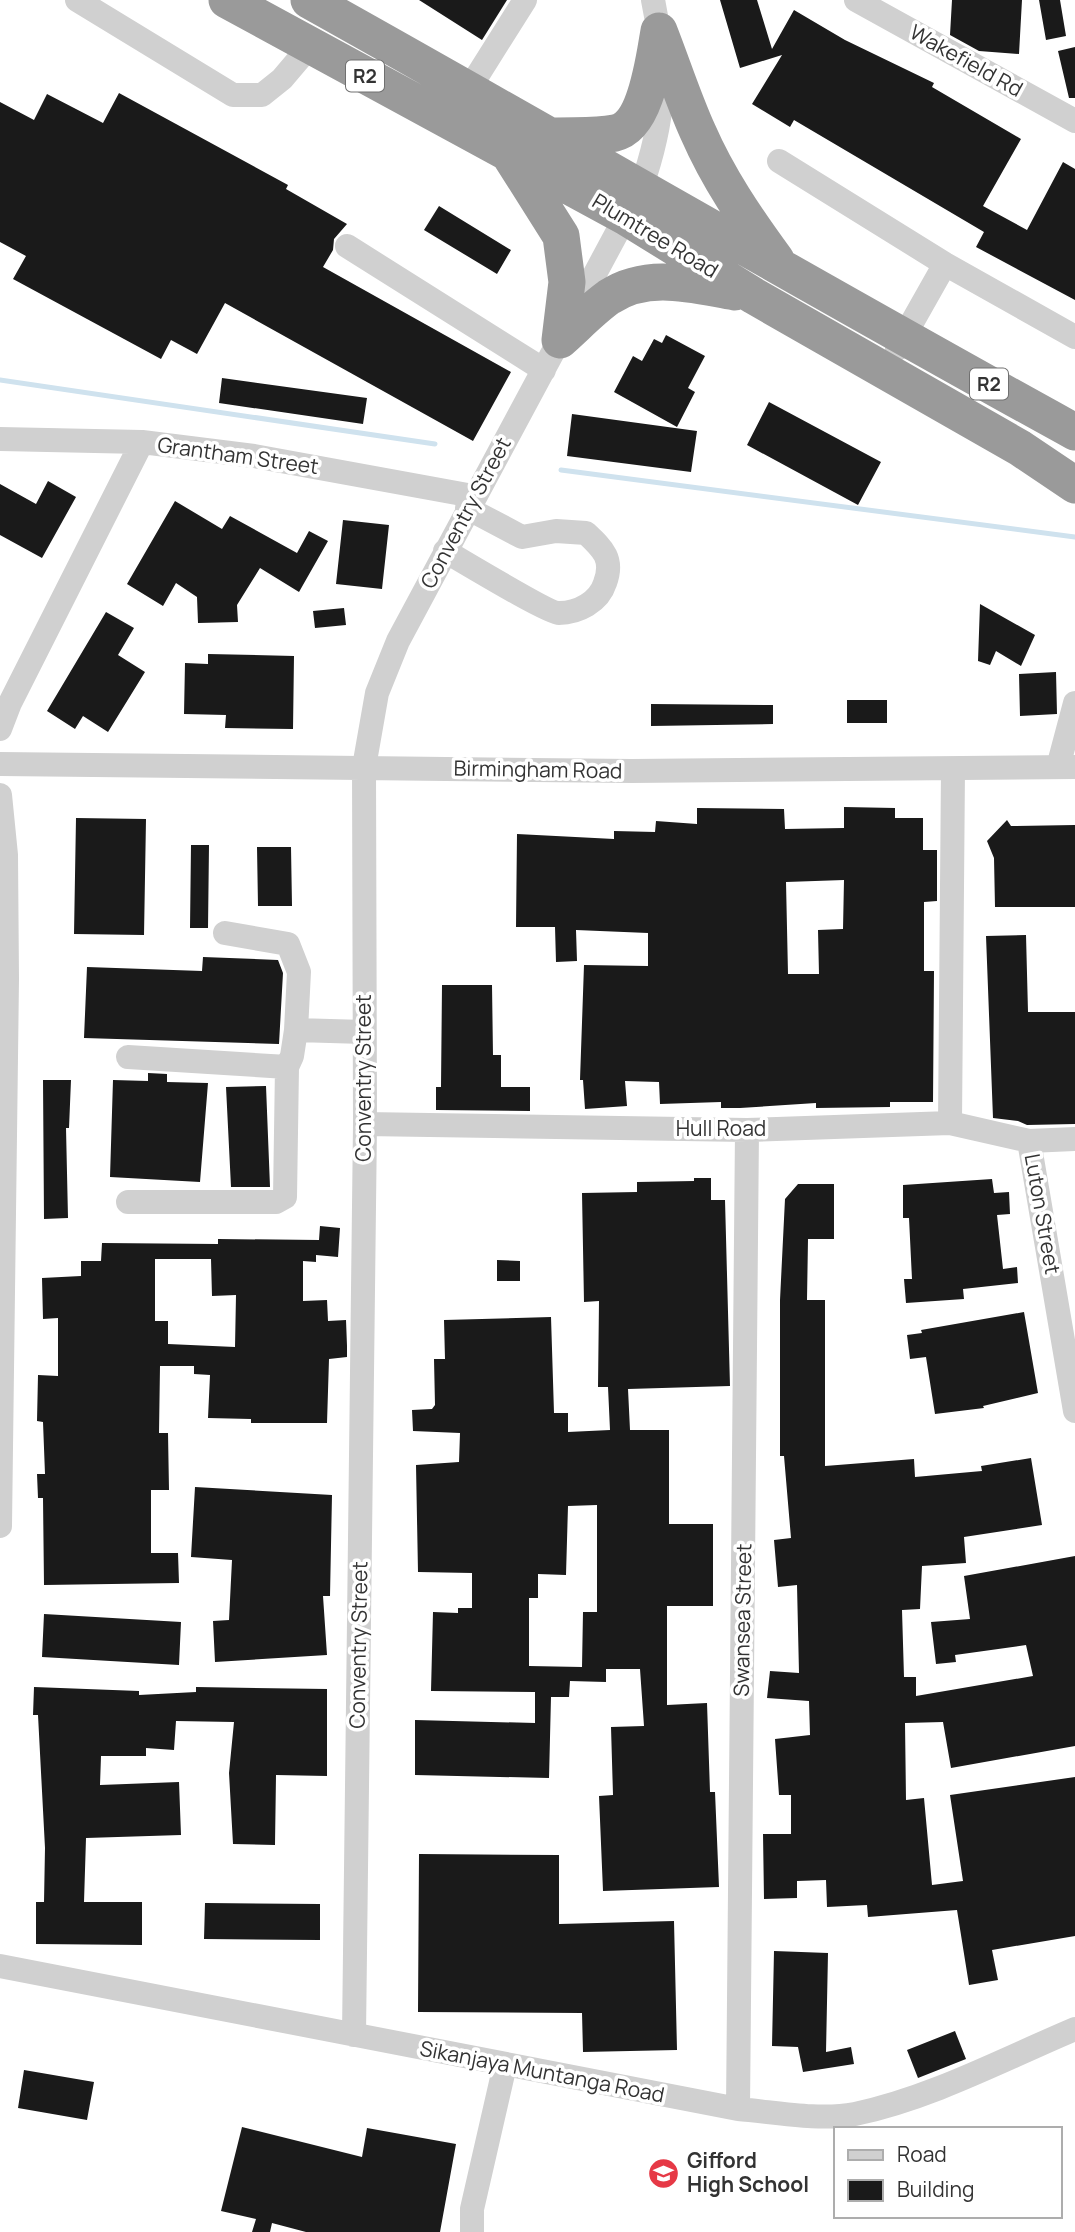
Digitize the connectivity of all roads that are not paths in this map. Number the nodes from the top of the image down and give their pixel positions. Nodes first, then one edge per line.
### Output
1 (77, 0) edge
2 (227, 0) edge
3 (309, 0) edge
4 (525, 0) edge
5 (856, 0) edge
6 (656, 16) edge
7 (310, 46) junction
8 (469, 89) junction
9 (1075, 121) edge
10 (554, 136) junction
11 (505, 149) junction
12 (779, 161) dead end
13 (633, 202) junction
14 (347, 246) dead end
15 (945, 264) junction
16 (784, 271) junction
17 (754, 296) junction
18 (903, 337) junction
19 (1075, 337) edge
20 (552, 355) junction
21 (887, 371) junction
22 (1075, 432) edge
23 (0, 439) edge
24 (142, 443) junction
25 (1020, 448) junction
26 (1075, 467) edge
27 (1075, 485) edge
28 (470, 502) junction
29 (444, 551) junction
30 (1075, 703) edge
31 (0, 729) edge
32 (0, 764) edge
33 (364, 767) junction
34 (1067, 767) edge
35 (953, 769) junction
36 (0, 794) edge
37 (225, 933) dead end
38 (296, 1030) junction
39 (364, 1032) junction
40 (128, 1057) dead end
41 (287, 1067) junction
42 (950, 1123) junction
43 (365, 1124) junction
44 (747, 1130) junction
45 (1075, 1139) edge
46 (1029, 1141) junction
47 (128, 1202) dead end
48 (1075, 1411) edge
49 (0, 1526) edge
50 (0, 1966) edge
51 (1075, 2029) edge
52 (354, 2035) junction
53 (505, 2065) junction
54 (738, 2109) junction
55 (472, 2232) edge

1 - 7 street
2 - 7 highway, Plumtree Road / R2
3 - 8 highway, Plumtree Road / R2
4 - 8 street
5 - 9 street, Wakefield Rd
6 - 10 highway
6 - 13 street, Conventry Street
6 - 16 highway
7 - 11 highway, Plumtree Road / R2
8 - 10 highway, Plumtree Road / R2
10 - 13 highway, Plumtree Road / R2
11 - 13 highway, Plumtree Road / R2
11 - 20 highway
12 - 15 street
13 - 16 highway, Plumtree Road / R2
13 - 17 highway, Plumtree Road / R2
13 - 20 street, Conventry Street
14 - 20 street
15 - 18 street
15 - 19 street
16 - 18 highway, Plumtree Road / R2
17 - 20 highway
17 - 21 highway, Plumtree Road / R2
18 - 21 street
18 - 22 highway, Plumtree Road / R2
20 - 28 street, Conventry Street
21 - 25 highway, Plumtree Road / R2
23 - 24 street, Grantham Street
24 - 28 street, Grantham Street
24 - 31 street
25 - 26 street
25 - 27 highway, Plumtree Road / R2
28 - 29 street, Conventry Street
28 - 29 street, Grantham Street
29 - 33 street, Conventry Street
30 - 34 street
32 - 33 street, Birmingham Road
33 - 35 street, Birmingham Road
33 - 39 street, Conventry Street
34 - 35 street, Birmingham Road
35 - 42 street
36 - 49 street
37 - 38 street
38 - 39 street
38 - 41 street
39 - 43 street, Conventry Street
40 - 41 street
41 - 47 street
42 - 44 street, Hull Road
42 - 46 street, Hull Road
43 - 44 street, Hull Road
43 - 52 street, Conventry Street
44 - 54 street, Swansea Street
45 - 46 street, Hull Road
46 - 48 street, Luton Street
50 - 52 street, Sikanjaya Muntanga Road
51 - 54 street, Sikanjaya Muntanga Road
52 - 53 street, Sikanjaya Muntanga Road
53 - 54 street, Sikanjaya Muntanga Road
53 - 55 street

